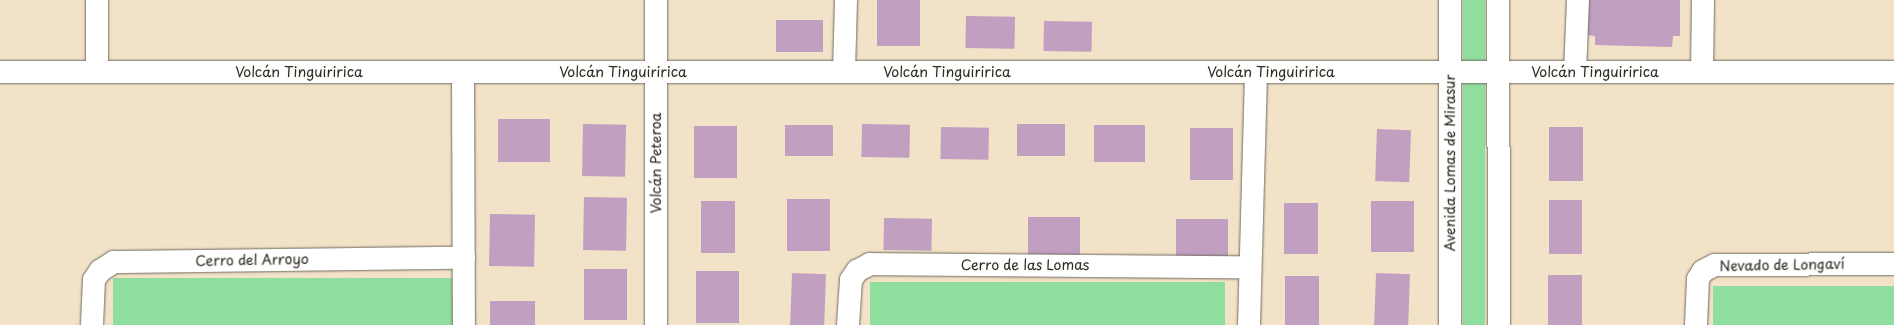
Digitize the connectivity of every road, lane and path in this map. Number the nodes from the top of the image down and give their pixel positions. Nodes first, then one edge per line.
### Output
1 (97, 0) edge
2 (656, 0) edge
3 (846, 0) edge
4 (1450, 0) edge
5 (1498, 0) edge
6 (1578, 0) edge
7 (1703, 0) edge
8 (0, 72) edge
9 (97, 72) junction
10 (463, 72) junction
11 (656, 72) junction
12 (844, 72) junction
13 (1256, 72) junction
14 (1450, 72) junction
15 (1498, 72) junction
16 (1575, 72) junction
17 (1702, 72) junction
18 (1894, 72) edge
19 (464, 258) junction
20 (1894, 264) edge
21 (1250, 267) junction
22 (92, 325) edge
23 (464, 325) edge
24 (656, 325) edge
25 (848, 325) edge
26 (1249, 325) edge
27 (1450, 325) edge
28 (1499, 325) edge
29 (1696, 325) edge

1 - 9 street
2 - 11 street, Volcán Peteroa
3 - 12 street
4 - 14 street, Avenida Lomas de Mirasur
5 - 15 street
6 - 16 street
7 - 17 street
8 - 9 street, Volcán Tinguiririca
9 - 10 street, Volcán Tinguiririca
10 - 11 street, Volcán Tinguiririca
10 - 19 street
11 - 12 street, Volcán Tinguiririca
11 - 24 street, Volcán Peteroa
12 - 13 street, Volcán Tinguiririca
13 - 14 street, Volcán Tinguiririca
13 - 21 street
14 - 15 street, Volcán Tinguiririca
14 - 27 street, Avenida Lomas de Mirasur
15 - 16 street, Volcán Tinguiririca
15 - 28 street
16 - 17 street, Volcán Tinguiririca
17 - 18 street, Volcán Tinguiririca
19 - 22 street, Cerro del Arroyo
19 - 23 street
20 - 29 street, Nevado de Longaví
21 - 25 street, Cerro de las Lomas
21 - 26 street

